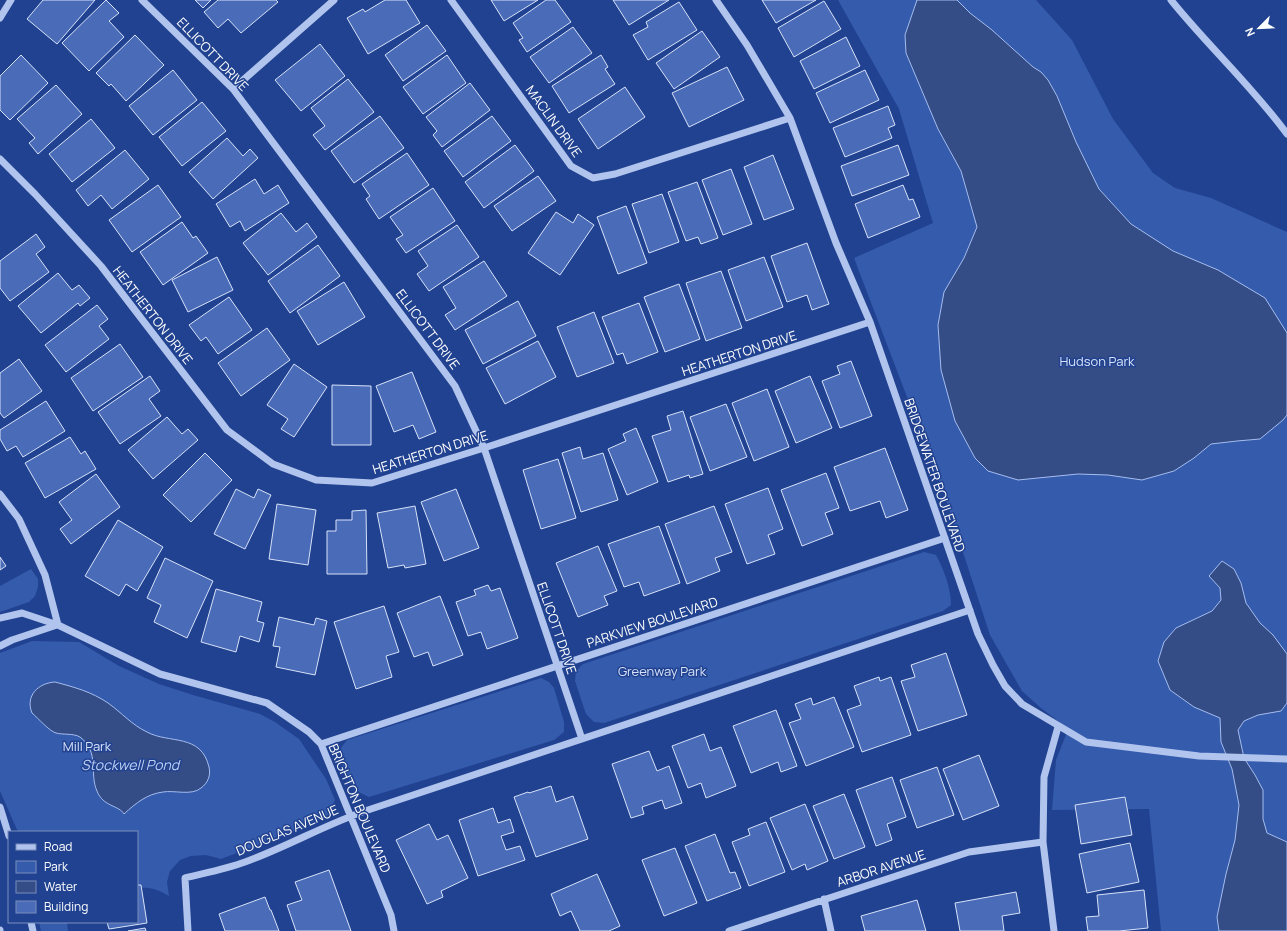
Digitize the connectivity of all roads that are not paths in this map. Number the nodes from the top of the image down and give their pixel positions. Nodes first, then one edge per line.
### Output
1 (11, 0) edge
2 (142, 0) edge
3 (334, 0) edge
4 (451, 0) edge
5 (716, 0) edge
6 (1171, 0) edge
7 (0, 18) edge
8 (233, 89) junction
9 (790, 118) junction
10 (1287, 134) edge
11 (0, 159) edge
12 (870, 322) junction
13 (484, 448) junction
14 (0, 494) edge
15 (945, 538) junction
16 (970, 610) junction
17 (0, 618) edge
18 (58, 625) junction
19 (0, 646) edge
20 (557, 666) junction
21 (1058, 727) junction
22 (582, 738) junction
23 (321, 744) junction
24 (1287, 759) edge
25 (0, 807) edge
26 (351, 816) junction
27 (8, 833) edge
28 (1043, 842) junction
29 (824, 899) junction
30 (188, 931) edge
31 (394, 931) edge
32 (729, 931) edge
33 (831, 931) edge
34 (1054, 931) edge

1 - 7 street
2 - 8 street, ELLICOTT DRIVE
3 - 8 street
4 - 9 street, MACLIN DRIVE
5 - 9 street, BRIDGEWATER BOULEVARD
6 - 10 street
8 - 13 street, ELLICOTT DRIVE
9 - 12 street, BRIDGEWATER BOULEVARD
11 - 13 street, HEATHERTON DRIVE
12 - 13 street, HEATHERTON DRIVE
12 - 15 street, BRIDGEWATER BOULEVARD
13 - 20 street, ELLICOTT DRIVE
14 - 18 street
15 - 16 street, BRIDGEWATER BOULEVARD
15 - 20 street, PARKVIEW BOULEVARD
16 - 21 street, BRIDGEWATER BOULEVARD
16 - 22 street
17 - 18 street, BRIGHTON BOULEVARD
18 - 19 street
18 - 23 street, BRIGHTON BOULEVARD
20 - 22 street, ELLICOTT DRIVE
20 - 23 street, PARKVIEW BOULEVARD
21 - 24 street, BRIDGEWATER BOULEVARD
21 - 28 street
22 - 26 street
23 - 26 street, BRIGHTON BOULEVARD
25 - 27 street
26 - 30 street, DOUGLAS AVENUE
26 - 31 street, BRIGHTON BOULEVARD
28 - 29 street, ARBOR AVENUE
28 - 34 street
29 - 32 street, ARBOR AVENUE
29 - 33 street

